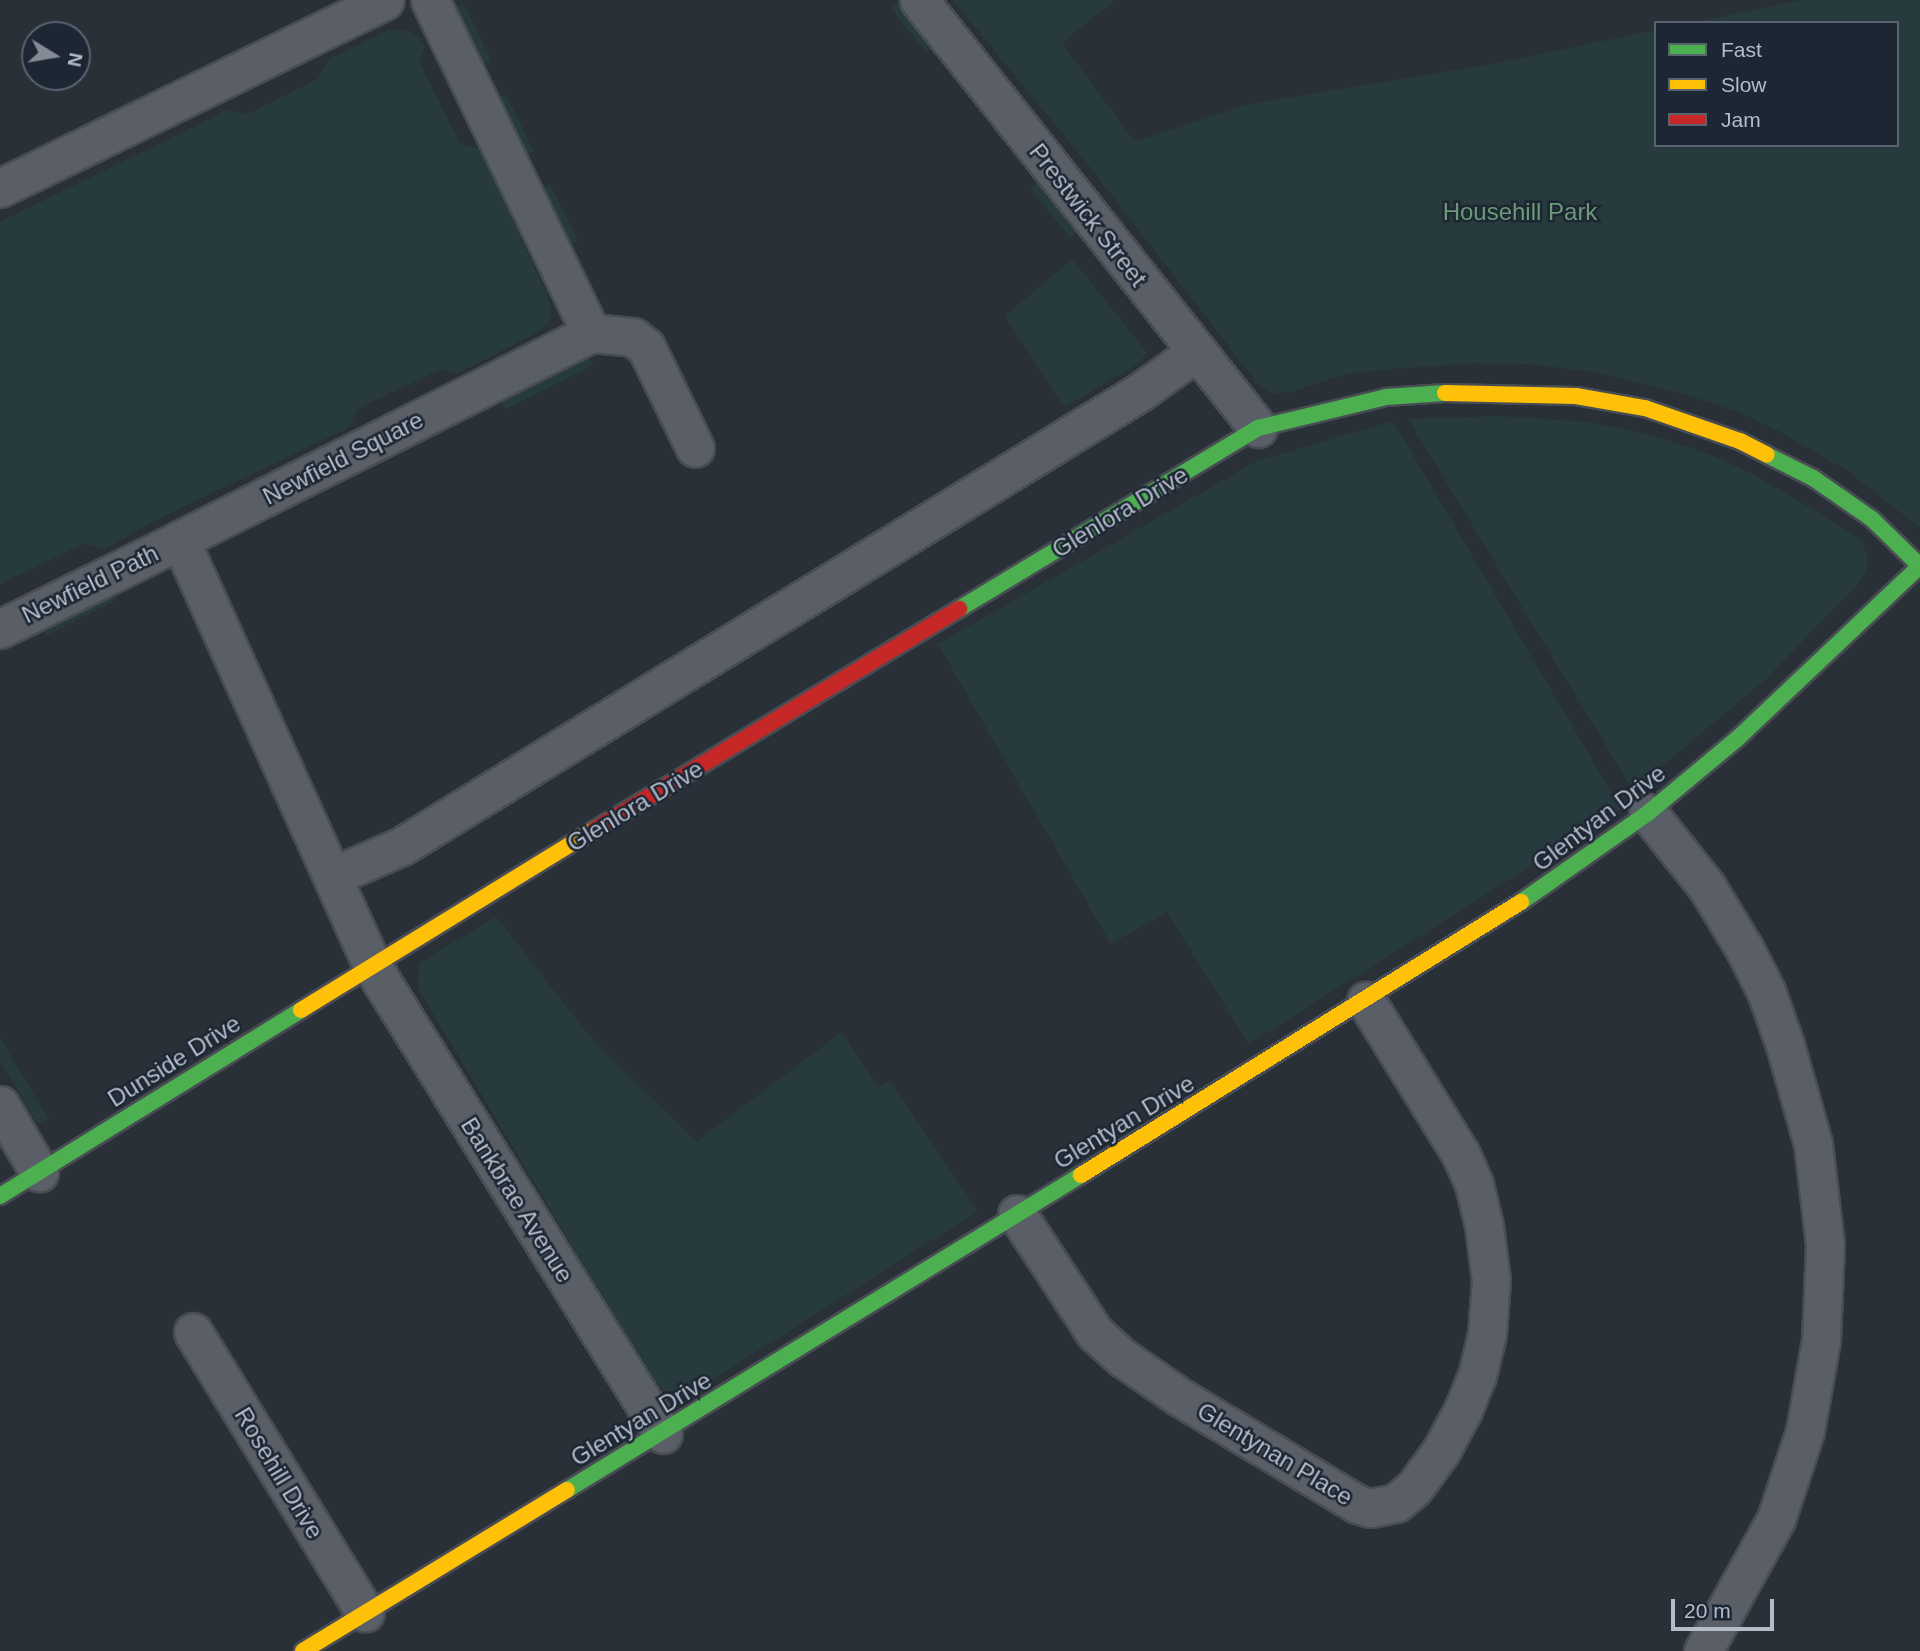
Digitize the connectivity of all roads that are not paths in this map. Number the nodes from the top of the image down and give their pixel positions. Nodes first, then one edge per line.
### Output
1 (385, 0) edge
2 (430, 0) edge
3 (919, 0) edge
4 (3, 179) edge
5 (591, 333) junction
6 (1196, 352) junction
7 (1258, 428) junction
8 (695, 448) dead end
9 (180, 540) junction
10 (1920, 566) edge
11 (0, 629) edge
12 (1648, 813) junction
13 (333, 876) junction
14 (372, 966) junction
15 (1366, 1001) junction
16 (0, 1105) edge
17 (38, 1172) junction
18 (0, 1196) edge
19 (1017, 1214) junction
20 (193, 1332) dead end
21 (663, 1434) junction
22 (365, 1613) junction
23 (305, 1650) edge
24 (1703, 1651) edge

1 - 4 street
2 - 5 street
3 - 6 street, Prestwick Street
5 - 8 street
5 - 9 street, Newfield Square
6 - 7 street, Prestwick Street
6 - 13 street
7 - 10 street, Glenlora Drive
7 - 14 street, Glenlora Drive
9 - 11 street, Newfield Path
9 - 13 street
10 - 12 street, Glentyan Drive
12 - 15 street, Glentyan Drive
12 - 24 street
13 - 14 street
14 - 17 street, Dunside Drive
14 - 21 street, Bankbrae Avenue
15 - 19 street, Glentyan Drive
15 - 19 street, Glentynan Place
16 - 17 street
17 - 18 street, Dunside Drive
19 - 21 street, Glentyan Drive
20 - 22 street, Rosehill Drive
21 - 22 street, Glentyan Drive
22 - 23 street, Glentyan Drive

